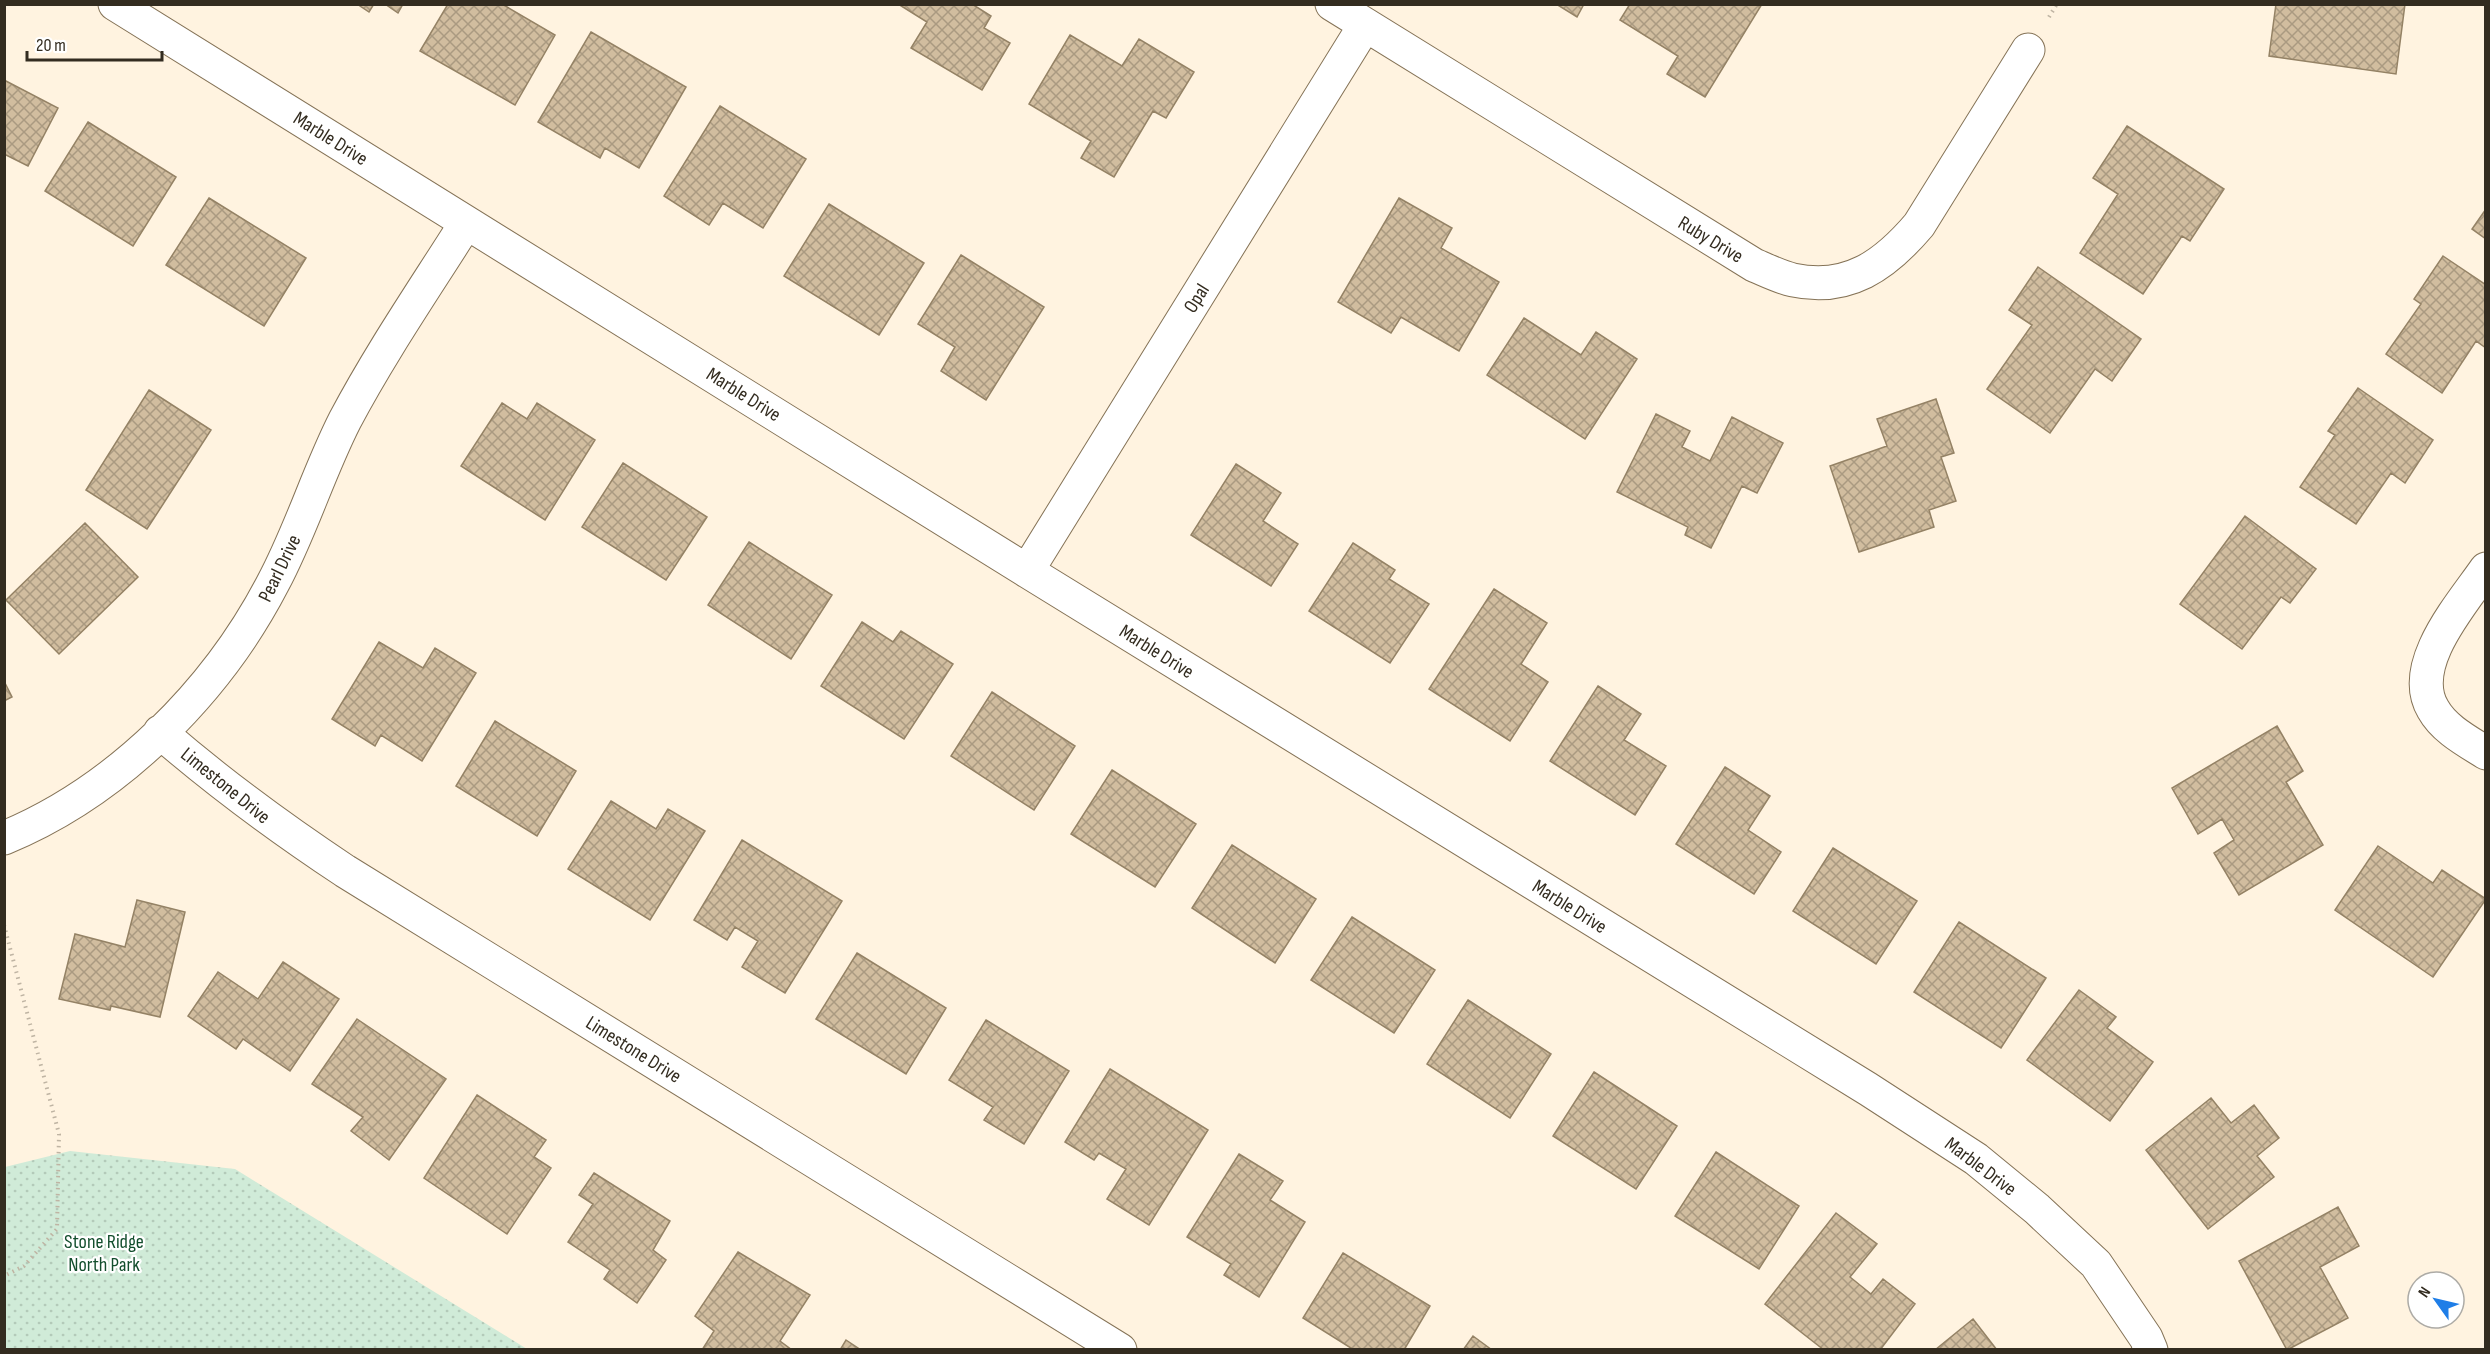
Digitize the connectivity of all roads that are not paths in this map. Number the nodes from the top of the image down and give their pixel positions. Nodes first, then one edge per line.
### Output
1 (116, 4) edge
2 (1332, 4) edge
3 (1365, 25) junction
4 (2028, 50) dead end
5 (466, 223) junction
6 (2486, 569) edge
7 (1027, 571) junction
8 (160, 732) junction
9 (2486, 753) edge
10 (4, 838) edge
11 (1120, 1350) edge
12 (2151, 1350) edge

1 - 5 street, Marble Drive
2 - 3 street, Ruby Drive
3 - 4 street, Ruby Drive
3 - 7 street, Opal
5 - 7 street, Marble Drive
5 - 8 street, Pearl Drive
6 - 9 street
7 - 12 street, Marble Drive
8 - 10 street, Pearl Drive
8 - 11 street, Limestone Drive

